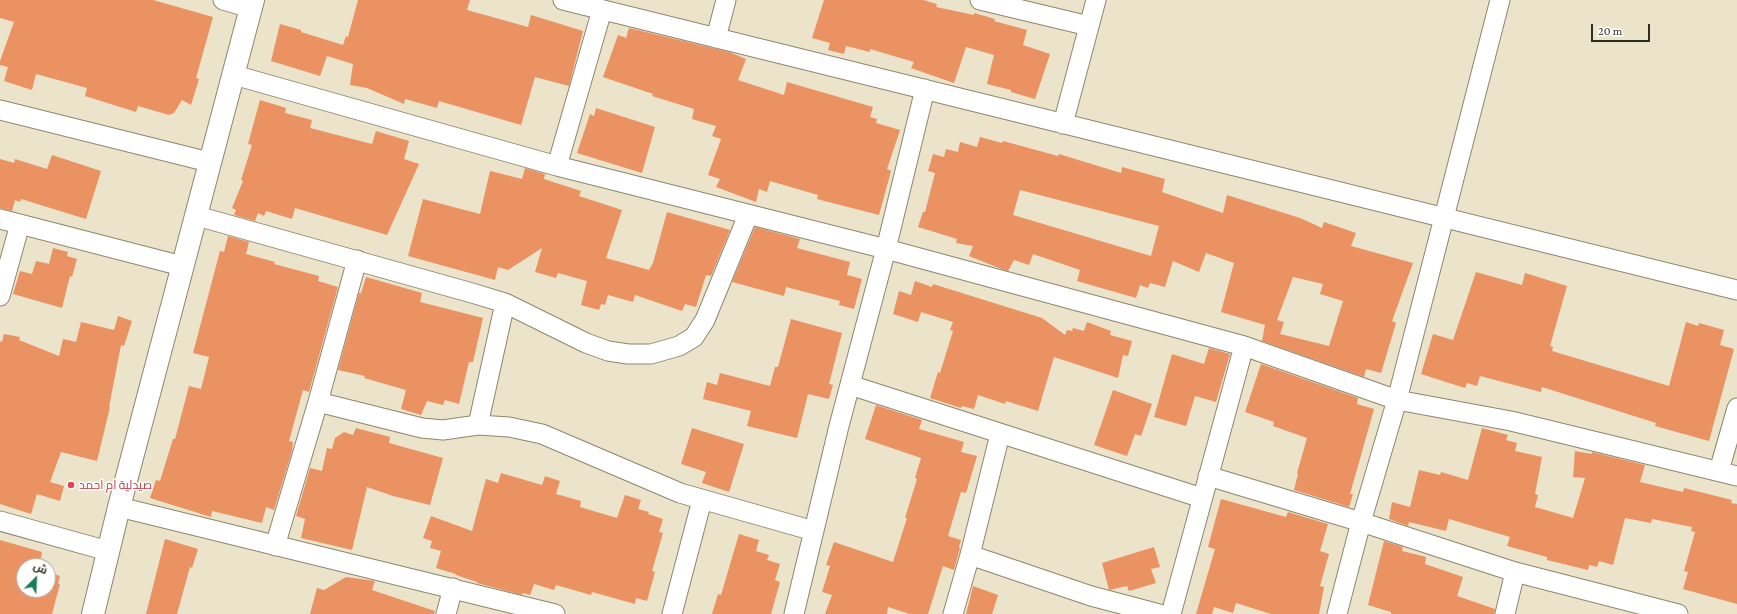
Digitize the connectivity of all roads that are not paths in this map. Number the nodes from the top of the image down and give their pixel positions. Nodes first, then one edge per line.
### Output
1 (223, 0) edge
2 (563, 0) edge
3 (726, 0) edge
4 (980, 0) edge
5 (1096, 0) edge
6 (1500, 0) edge
7 (252, 4) edge
8 (602, 10) junction
9 (1089, 26) junction
10 (716, 38) junction
11 (234, 75) junction
12 (925, 89) junction
13 (0, 110) edge
14 (1063, 124) junction
15 (209, 162) junction
16 (557, 166) junction
17 (748, 215) junction
18 (197, 216) junction
19 (1444, 218) junction
20 (0, 219) edge
21 (20, 224) junction
22 (886, 249) junction
23 (357, 260) junction
24 (182, 266) junction
25 (1737, 290) edge
26 (0, 296) edge
27 (505, 303) junction
28 (1244, 346) junction
29 (850, 385) junction
30 (1397, 400) junction
31 (318, 402) junction
32 (1737, 408) edge
33 (478, 425) junction
34 (1000, 434) junction
35 (1728, 474) edge
36 (1208, 476) junction
37 (1202, 498) junction
38 (702, 500) junction
39 (119, 507) junction
40 (0, 521) edge
41 (1361, 522) junction
42 (814, 531) junction
43 (275, 546) junction
44 (108, 551) junction
45 (970, 555) junction
46 (1515, 572) junction
47 (453, 588) junction
48 (93, 614) edge
49 (446, 614) edge
50 (555, 614) edge
51 (672, 614) edge
52 (794, 614) edge
53 (953, 614) edge
54 (1159, 614) edge
55 (1171, 614) edge
56 (1337, 614) edge
57 (1505, 614) edge
58 (1678, 614) edge

1 - 7 street
2 - 8 street
3 - 10 street
4 - 9 street
5 - 9 street
6 - 19 street
7 - 11 street
8 - 10 street
8 - 16 street
9 - 14 street
10 - 12 street
11 - 15 street
11 - 16 street
12 - 14 street
12 - 22 street
13 - 15 street
14 - 19 street
15 - 18 street
16 - 17 street
17 - 22 street
17 - 27 street
18 - 23 street
18 - 24 street
19 - 25 street
19 - 30 street
20 - 21 street
21 - 24 street
21 - 26 street
22 - 28 street
22 - 29 street
23 - 27 street
23 - 31 street
24 - 39 street
27 - 33 street
28 - 30 street
28 - 36 street
29 - 34 street
29 - 42 street
30 - 35 street
30 - 41 street
31 - 33 street
31 - 43 street
32 - 35 street
33 - 38 street
34 - 37 street
34 - 45 street
36 - 37 street
36 - 41 street
37 - 55 street
38 - 42 street
38 - 51 street
39 - 43 street
39 - 44 street
40 - 44 street
41 - 46 street
41 - 56 street
42 - 52 street
43 - 47 street
44 - 48 street
45 - 53 street
45 - 54 street
46 - 57 street
46 - 58 street
47 - 49 street
47 - 50 street

